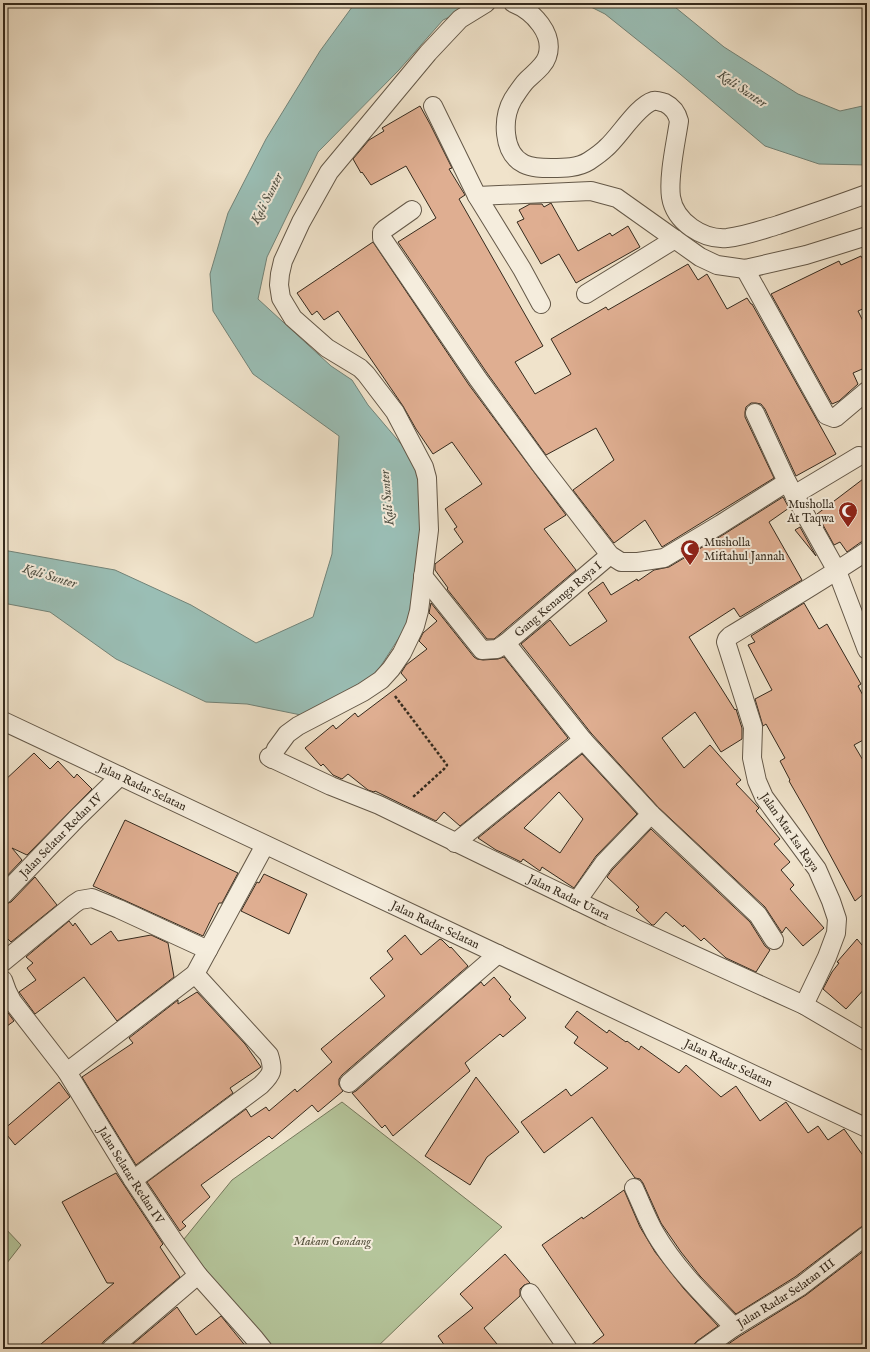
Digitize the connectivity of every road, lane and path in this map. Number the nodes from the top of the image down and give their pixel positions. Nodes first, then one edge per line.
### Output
1 (486, 3) edge
2 (513, 3) edge
3 (433, 106) dead end
4 (867, 194) edge
5 (477, 196) junction
6 (412, 210) dead end
7 (867, 236) edge
8 (674, 239) junction
9 (745, 269) junction
10 (586, 294) dead end
11 (541, 304) dead end
12 (867, 391) edge
13 (755, 412) dead end
14 (859, 456) dead end
15 (790, 488) junction
16 (867, 551) edge
17 (610, 555) junction
18 (837, 571) junction
19 (423, 576) junction
20 (506, 643) junction
21 (867, 650) edge
22 (382, 678) junction
23 (3, 721) edge
24 (582, 740) junction
25 (120, 776) junction
26 (651, 814) junction
27 (397, 815) junction
28 (455, 843) junction
29 (265, 845) junction
30 (3, 895) edge
31 (577, 900) junction
32 (774, 940) dead end
33 (208, 950) junction
34 (498, 954) junction
35 (3, 962) edge
36 (195, 974) junction
37 (3, 980) edge
38 (804, 1005) junction
39 (867, 1042) edge
40 (67, 1072) junction
41 (349, 1083) dead end
42 (867, 1128) edge
43 (133, 1180) junction
44 (634, 1188) dead end
45 (867, 1235) edge
46 (198, 1275) junction
47 (530, 1293) dead end
48 (734, 1328) junction
49 (111, 1349) edge
50 (262, 1349) edge
51 (568, 1349) edge
52 (703, 1349) edge

1 - 19 street
2 - 4 street
3 - 5 street
5 - 8 street
5 - 11 street
6 - 17 street
7 - 9 street
8 - 9 street
8 - 10 street
9 - 12 street
13 - 15 street
14 - 15 street
15 - 17 street
15 - 18 street
16 - 18 street
17 - 20 street, Gang Kenanga Raya I
18 - 21 street
18 - 38 street, Jalan Mar Isa Raya
19 - 20 street
19 - 22 street
20 - 24 street
22 - 27 path
22 - 27 street, Jalan Radar Utara
23 - 25 street, Jalan Radar Selatan
24 - 26 street
24 - 28 street
25 - 29 street, Jalan Radar Selatan
25 - 30 street, Jalan Selatar Redan IV
26 - 31 street
26 - 32 street
27 - 28 street, Jalan Radar Utara
28 - 31 street, Jalan Radar Utara
29 - 33 street
29 - 34 street, Jalan Radar Selatan
31 - 38 street, Jalan Radar Utara
33 - 35 street
33 - 36 street
34 - 41 street
34 - 42 street, Jalan Radar Selatan
36 - 40 street
36 - 43 street
37 - 40 street, Jalan Selatar Redan IV
38 - 39 street, Jalan Radar Utara
40 - 43 street, Jalan Selatar Redan IV
43 - 46 street, Jalan Selatar Redan IV
44 - 48 street
45 - 48 street, Jalan Radar Selatan III
46 - 49 street
46 - 50 street, Jalan Selatar Redan IV
47 - 51 street
48 - 52 street, Jalan Radar Selatan III

